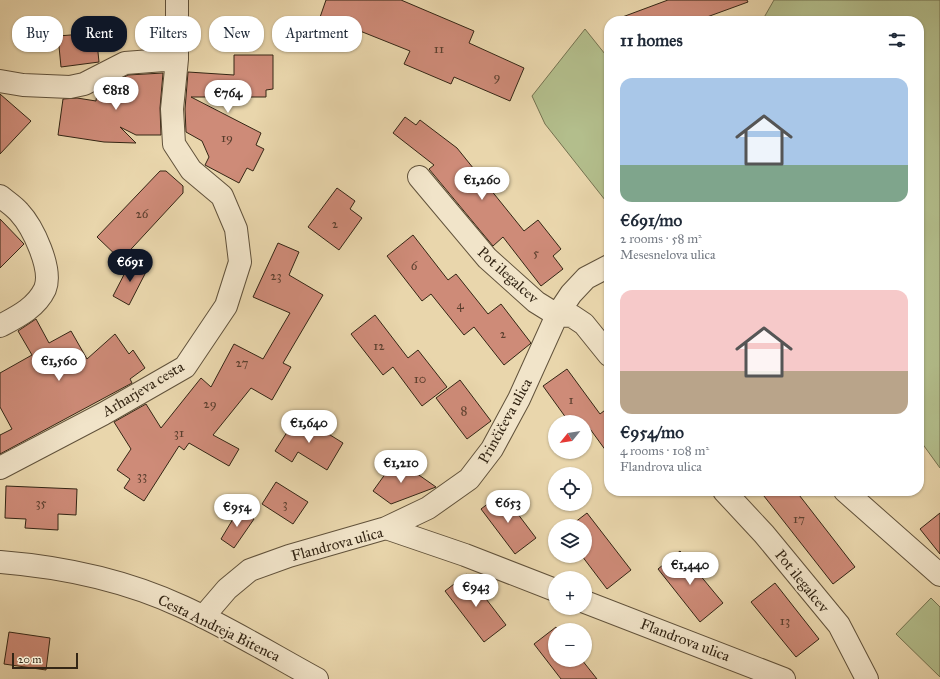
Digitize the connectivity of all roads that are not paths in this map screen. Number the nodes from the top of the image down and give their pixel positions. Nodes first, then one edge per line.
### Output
1 (177, 0) edge
2 (177, 59) junction
3 (0, 81) edge
4 (419, 177) dead end
5 (0, 196) edge
6 (604, 269) edge
7 (556, 315) junction
8 (0, 326) edge
9 (604, 349) edge
10 (0, 468) edge
11 (729, 496) edge
12 (851, 496) edge
13 (386, 528) junction
14 (0, 562) edge
15 (940, 575) edge
16 (548, 587) edge
17 (592, 605) edge
18 (203, 617) junction
19 (317, 679) edge
20 (784, 679) edge
21 (867, 679) edge

1 - 2 street, Arharjeva cesta
2 - 3 street
2 - 10 street, Arharjeva cesta
4 - 7 street, Pot ilegalcev
5 - 8 street
6 - 7 street, Prinčičeva ulica
7 - 9 street, Pot ilegalcev
7 - 13 street, Prinčičeva ulica
11 - 21 street, Pot ilegalcev
12 - 15 street
13 - 16 street, Flandrova ulica
13 - 18 street, Flandrova ulica
14 - 18 street, Cesta Andreja Bitenca
17 - 20 street, Flandrova ulica
18 - 19 street, Cesta Andreja Bitenca

